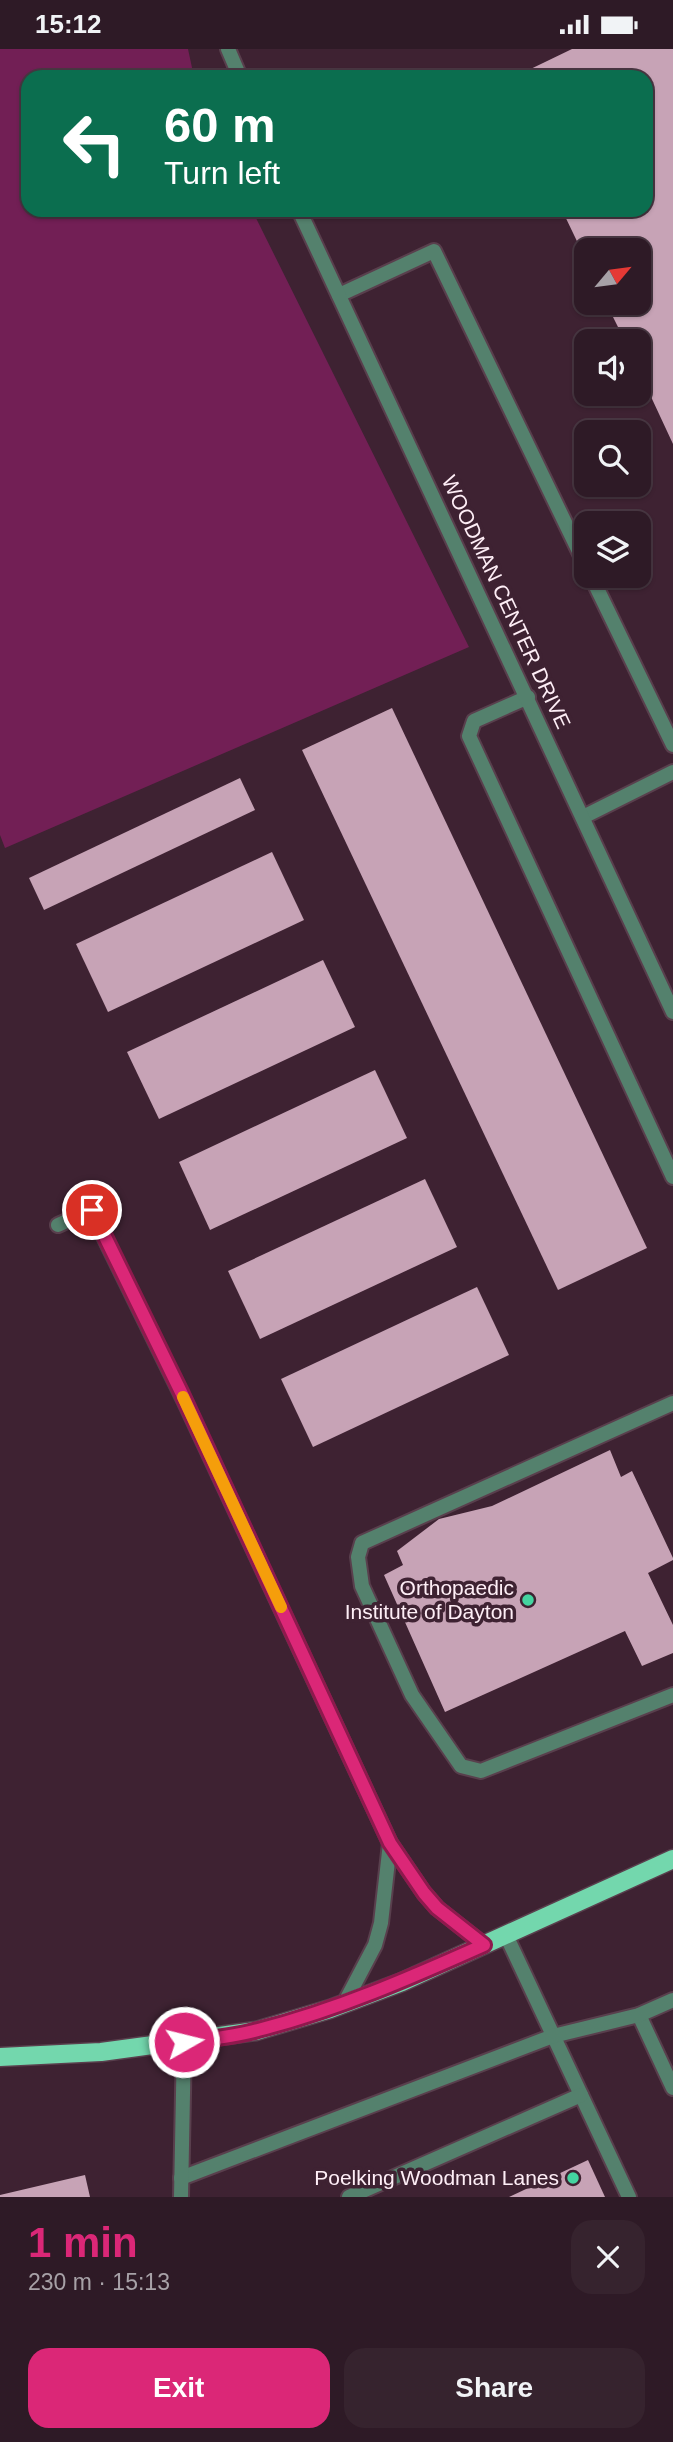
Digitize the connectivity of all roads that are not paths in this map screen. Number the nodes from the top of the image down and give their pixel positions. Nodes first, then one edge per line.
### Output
1 (228, 49) edge
2 (237, 70) edge
3 (302, 217) edge
4 (339, 295) junction
5 (574, 541) edge
6 (597, 588) edge
7 (528, 697) junction
8 (673, 745) edge
9 (673, 772) edge
10 (583, 817) junction
11 (673, 1012) edge
12 (673, 1177) edge
13 (58, 1225) dead end
14 (673, 1403) edge
15 (673, 1695) edge
16 (390, 1843) junction
17 (673, 1859) edge
18 (506, 1935) junction
19 (484, 1945) junction
20 (673, 2000) edge
21 (344, 2004) junction
22 (639, 2015) junction
23 (553, 2036) junction
24 (184, 2042) junction
25 (0, 2057) edge
26 (673, 2088) edge
27 (581, 2095) junction
28 (181, 2178) junction
29 (181, 2197) edge
30 (349, 2197) edge
31 (629, 2197) edge

1 - 2 street
3 - 4 street, WOODMAN CENTER DRIVE
4 - 5 street
4 - 7 street, WOODMAN CENTER DRIVE
6 - 8 street
7 - 10 street, WOODMAN CENTER DRIVE
7 - 12 street
9 - 10 street
10 - 11 street, WOODMAN CENTER DRIVE
13 - 16 street
14 - 15 street
16 - 19 street
16 - 21 street
17 - 18 main road
18 - 19 main road
18 - 23 street
19 - 21 main road
20 - 22 street
21 - 24 main road
22 - 23 street
22 - 26 street
23 - 27 street
23 - 28 street
24 - 25 main road
24 - 28 street
27 - 30 street
27 - 31 street
28 - 29 street

